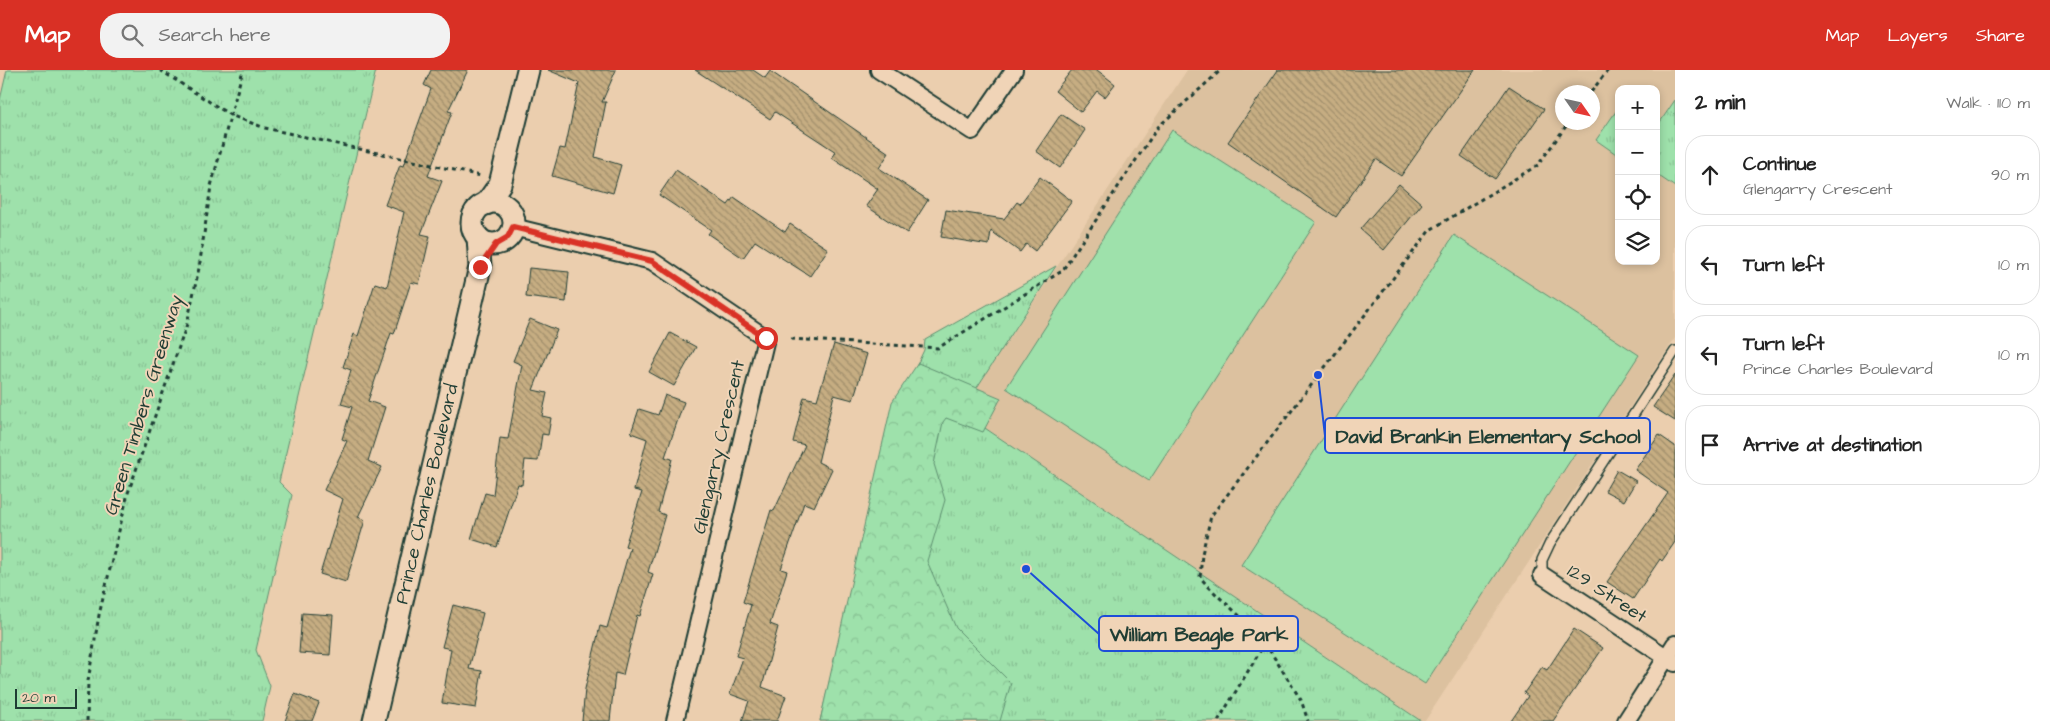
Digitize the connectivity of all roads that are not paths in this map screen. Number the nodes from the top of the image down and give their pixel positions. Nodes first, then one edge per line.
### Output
1 (528, 70) edge
2 (879, 70) edge
3 (1014, 70) edge
4 (496, 205) junction
5 (513, 227) junction
6 (487, 241) junction
7 (1675, 351) edge
8 (1542, 575) joint
9 (1672, 655) edge
10 (374, 721) edge
11 (675, 721) edge
12 (1626, 721) edge

1 - 4 street
2 - 3 street
4 - 5 street
4 - 6 street
5 - 6 street
5 - 11 street, Glengarry Crescent
6 - 10 street, Prince Charles Boulevard
7 - 8 lane
8 - 9 street, 129 Street
9 - 12 street

